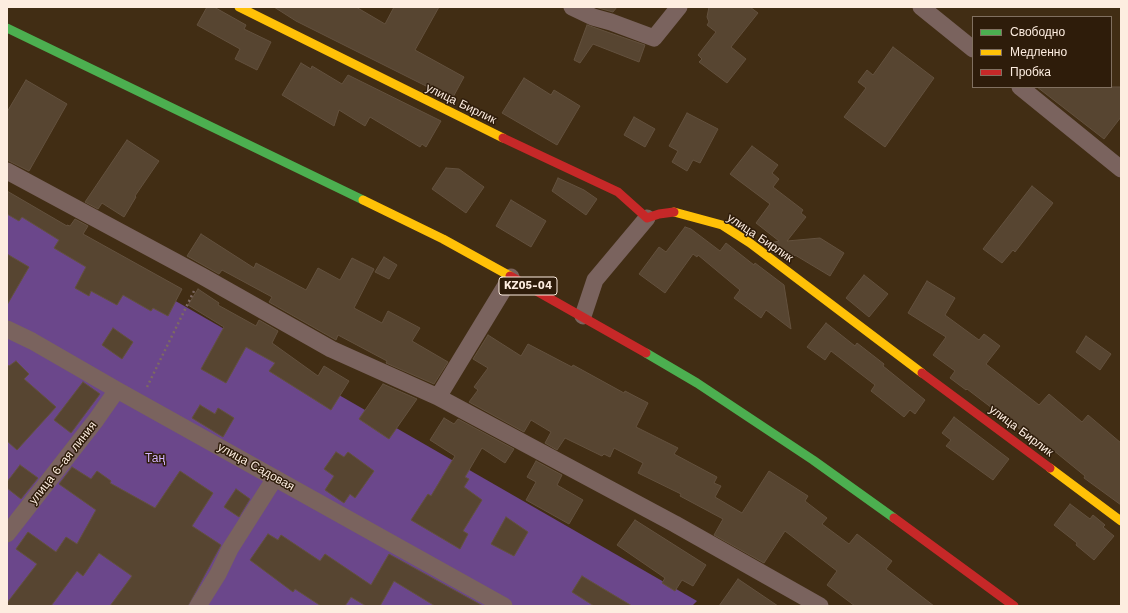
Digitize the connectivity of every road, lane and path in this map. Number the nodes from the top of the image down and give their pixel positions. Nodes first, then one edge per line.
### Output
1 (239, 7) edge
2 (572, 7) edge
3 (679, 7) edge
4 (921, 7) edge
5 (7, 28) edge
6 (972, 48) edge
7 (1021, 88) edge
8 (1121, 169) edge
9 (7, 172) edge
10 (647, 218) junction
11 (202, 276) junction
12 (511, 277) junction
13 (583, 316) junction
14 (7, 329) edge
15 (117, 390) junction
16 (438, 397) junction
17 (139, 402) junction
18 (275, 478) junction
19 (1121, 521) edge
20 (7, 534) edge
21 (198, 606) edge
22 (504, 606) edge
23 (820, 606) edge
24 (1014, 606) edge

1 - 10 main road, улица Бирлик
2 - 3 street
4 - 6 street
5 - 12 main road, KZ05-04
7 - 8 street
9 - 11 street
10 - 13 street
10 - 19 main road, улица Бирлик
11 - 16 street
11 - 17 path
12 - 13 main road, KZ05-04
12 - 16 street
13 - 24 main road, KZ05-04
14 - 15 street, улица Садовая
15 - 17 street, улица Садовая
15 - 20 street, улица 6-ая линия
16 - 23 street
17 - 18 street, улица Садовая
18 - 21 street
18 - 22 street, улица Садовая

